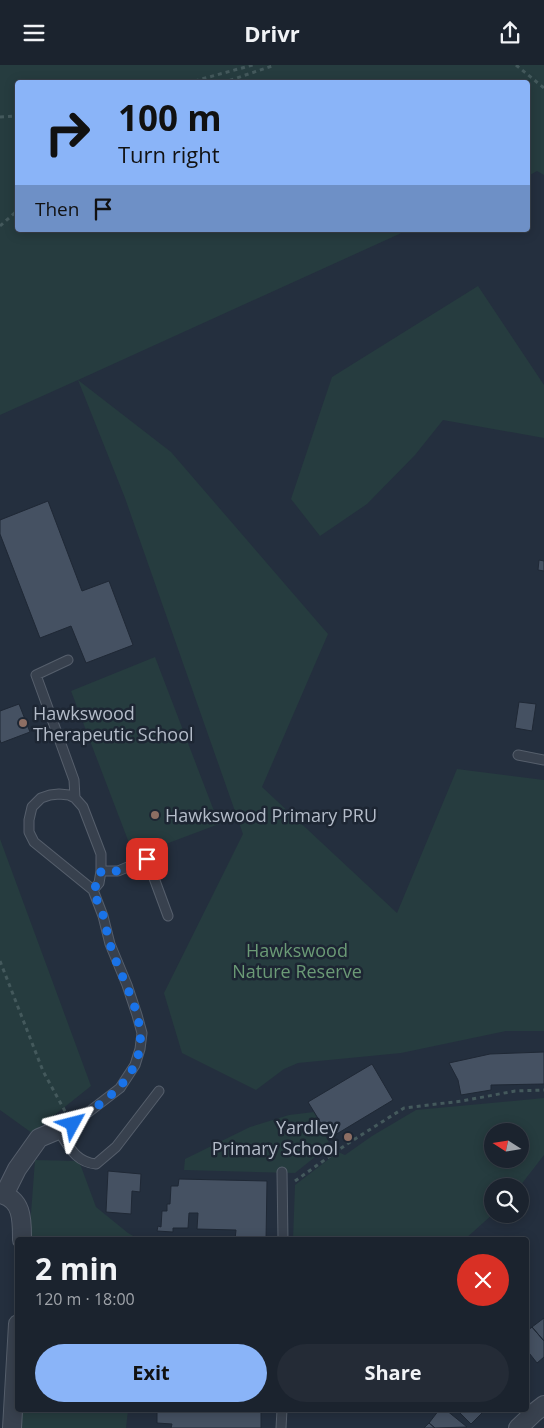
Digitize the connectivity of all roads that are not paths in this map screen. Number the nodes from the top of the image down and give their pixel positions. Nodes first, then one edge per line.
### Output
1 (68, 660) dead end
2 (518, 755) dead end
3 (544, 759) edge
4 (75, 798) junction
5 (101, 871) junction
6 (92, 890) junction
7 (168, 916) dead end
8 (159, 1091) dead end
9 (66, 1127) junction
10 (282, 1173) dead end
11 (2, 1195) edge
12 (22, 1237) edge
13 (283, 1237) edge
14 (15, 1376) edge
15 (544, 1405) edge
16 (282, 1412) edge
17 (12, 1428) edge
18 (281, 1428) edge
19 (518, 1428) edge

1 - 4 lane
2 - 3 lane
4 - 5 lane
4 - 6 lane
5 - 6 lane
5 - 7 lane
6 - 9 lane
8 - 9 lane
9 - 11 street
10 - 13 lane
11 - 12 street
14 - 17 street
15 - 19 street
16 - 18 lane

